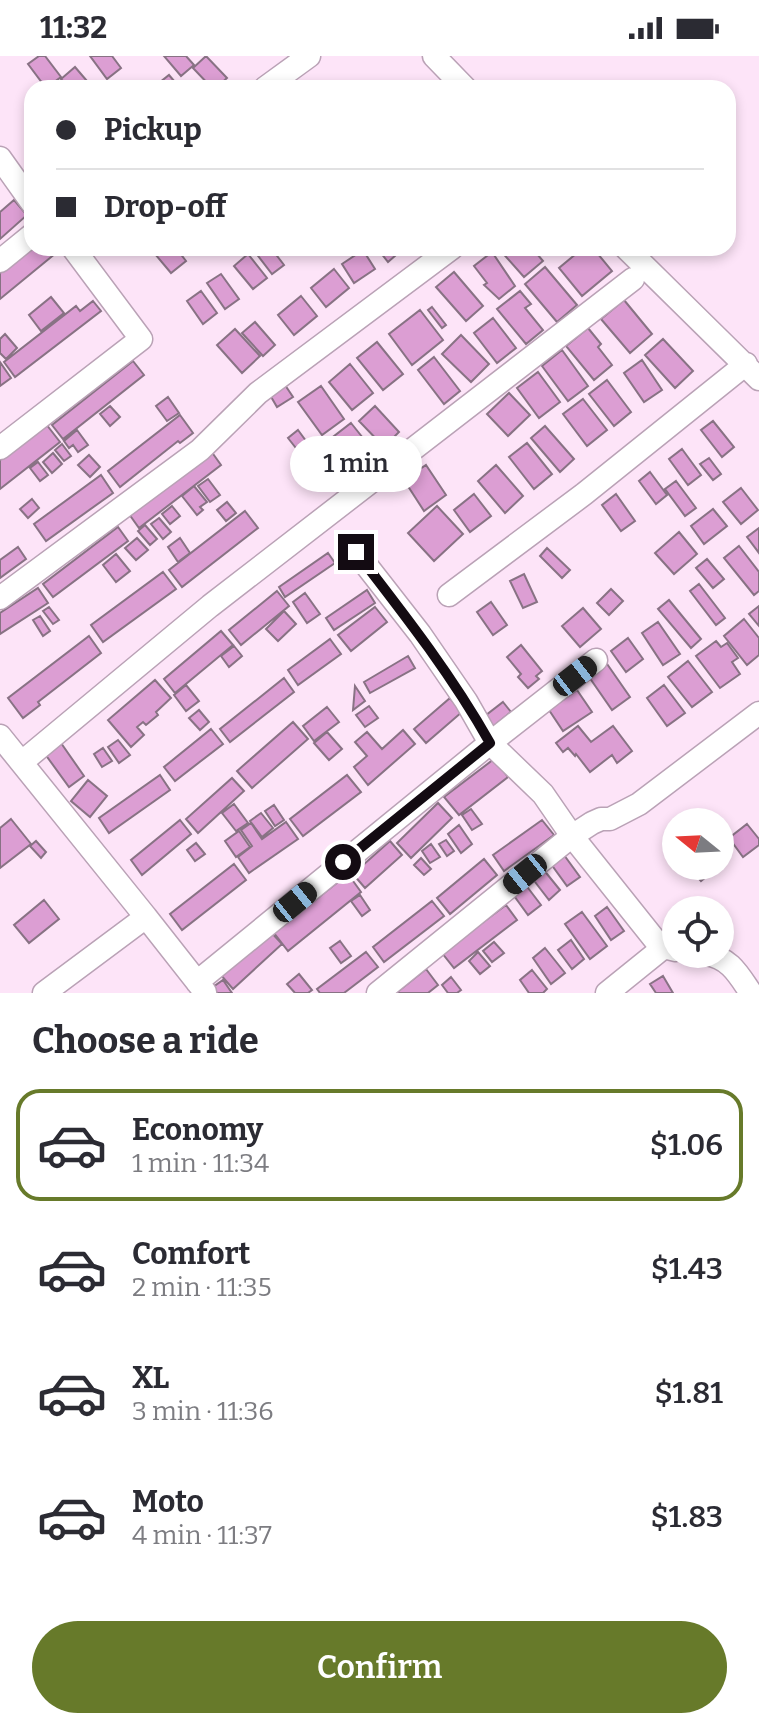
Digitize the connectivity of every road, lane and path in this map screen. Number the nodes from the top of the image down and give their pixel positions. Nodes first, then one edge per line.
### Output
1 (309, 56) edge
2 (434, 56) edge
3 (276, 80) edge
4 (457, 80) edge
5 (0, 158) edge
6 (24, 192) edge
7 (24, 242) edge
8 (79, 256) edge
9 (441, 256) edge
10 (634, 256) edge
11 (0, 261) edge
12 (633, 279) dead end
13 (752, 372) edge
14 (0, 448) edge
15 (356, 552) dead end
16 (449, 595) dead end
17 (0, 598) edge
18 (596, 660) dead end
19 (759, 713) edge
20 (0, 736) edge
21 (490, 743) junction
22 (22, 762) junction
23 (572, 836) junction
24 (146, 917) junction
25 (662, 944) edge
26 (662, 954) edge
27 (734, 968) edge
28 (202, 988) edge
29 (44, 993) edge
30 (378, 993) edge
31 (607, 993) edge
32 (751, 993) edge

1 - 3 street
2 - 4 street
5 - 6 street
7 - 11 street
8 - 14 street
9 - 17 street
10 - 13 street
12 - 22 street
13 - 16 street
15 - 21 street
18 - 21 street
19 - 23 street
20 - 22 street
21 - 23 street
21 - 28 street
22 - 24 street
23 - 25 street
23 - 30 street
24 - 28 street
24 - 29 street
26 - 31 street
27 - 32 street

